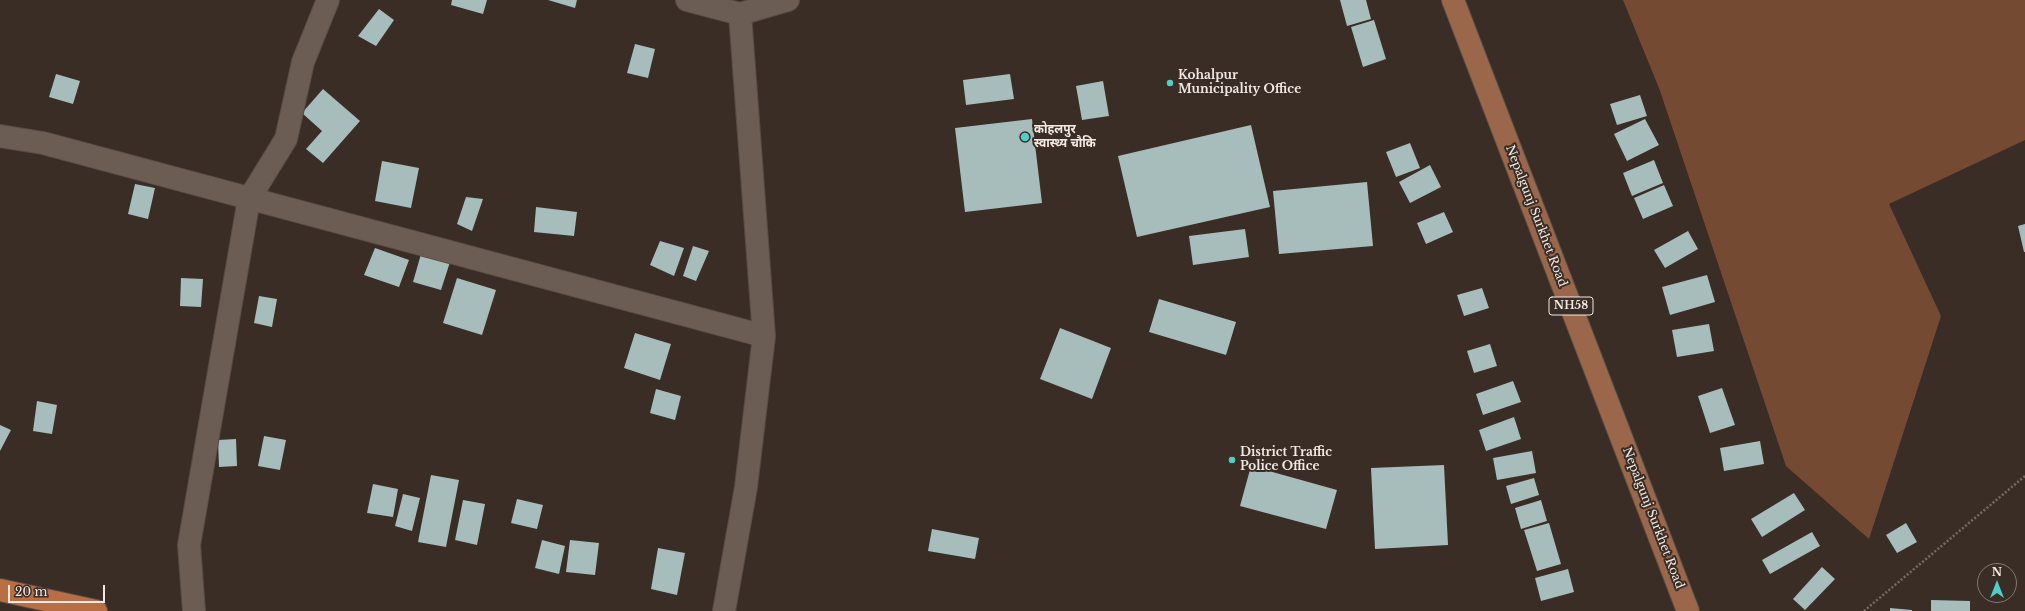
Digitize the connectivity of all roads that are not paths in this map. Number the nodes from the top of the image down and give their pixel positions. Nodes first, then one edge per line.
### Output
1 (328, 0) edge
2 (687, 0) edge
3 (788, 0) edge
4 (1453, 0) edge
5 (740, 14) junction
6 (0, 136) edge
7 (249, 199) junction
8 (764, 336) junction
9 (0, 590) edge
10 (96, 611) edge
11 (194, 611) edge
12 (724, 611) edge
13 (1688, 611) edge

1 - 7 street
2 - 5 street
3 - 5 street
4 - 13 main road, Nepalgunj Surkhet Road / NH58
5 - 8 street
6 - 7 street
7 - 8 street
7 - 11 street
8 - 12 street
9 - 10 highway

